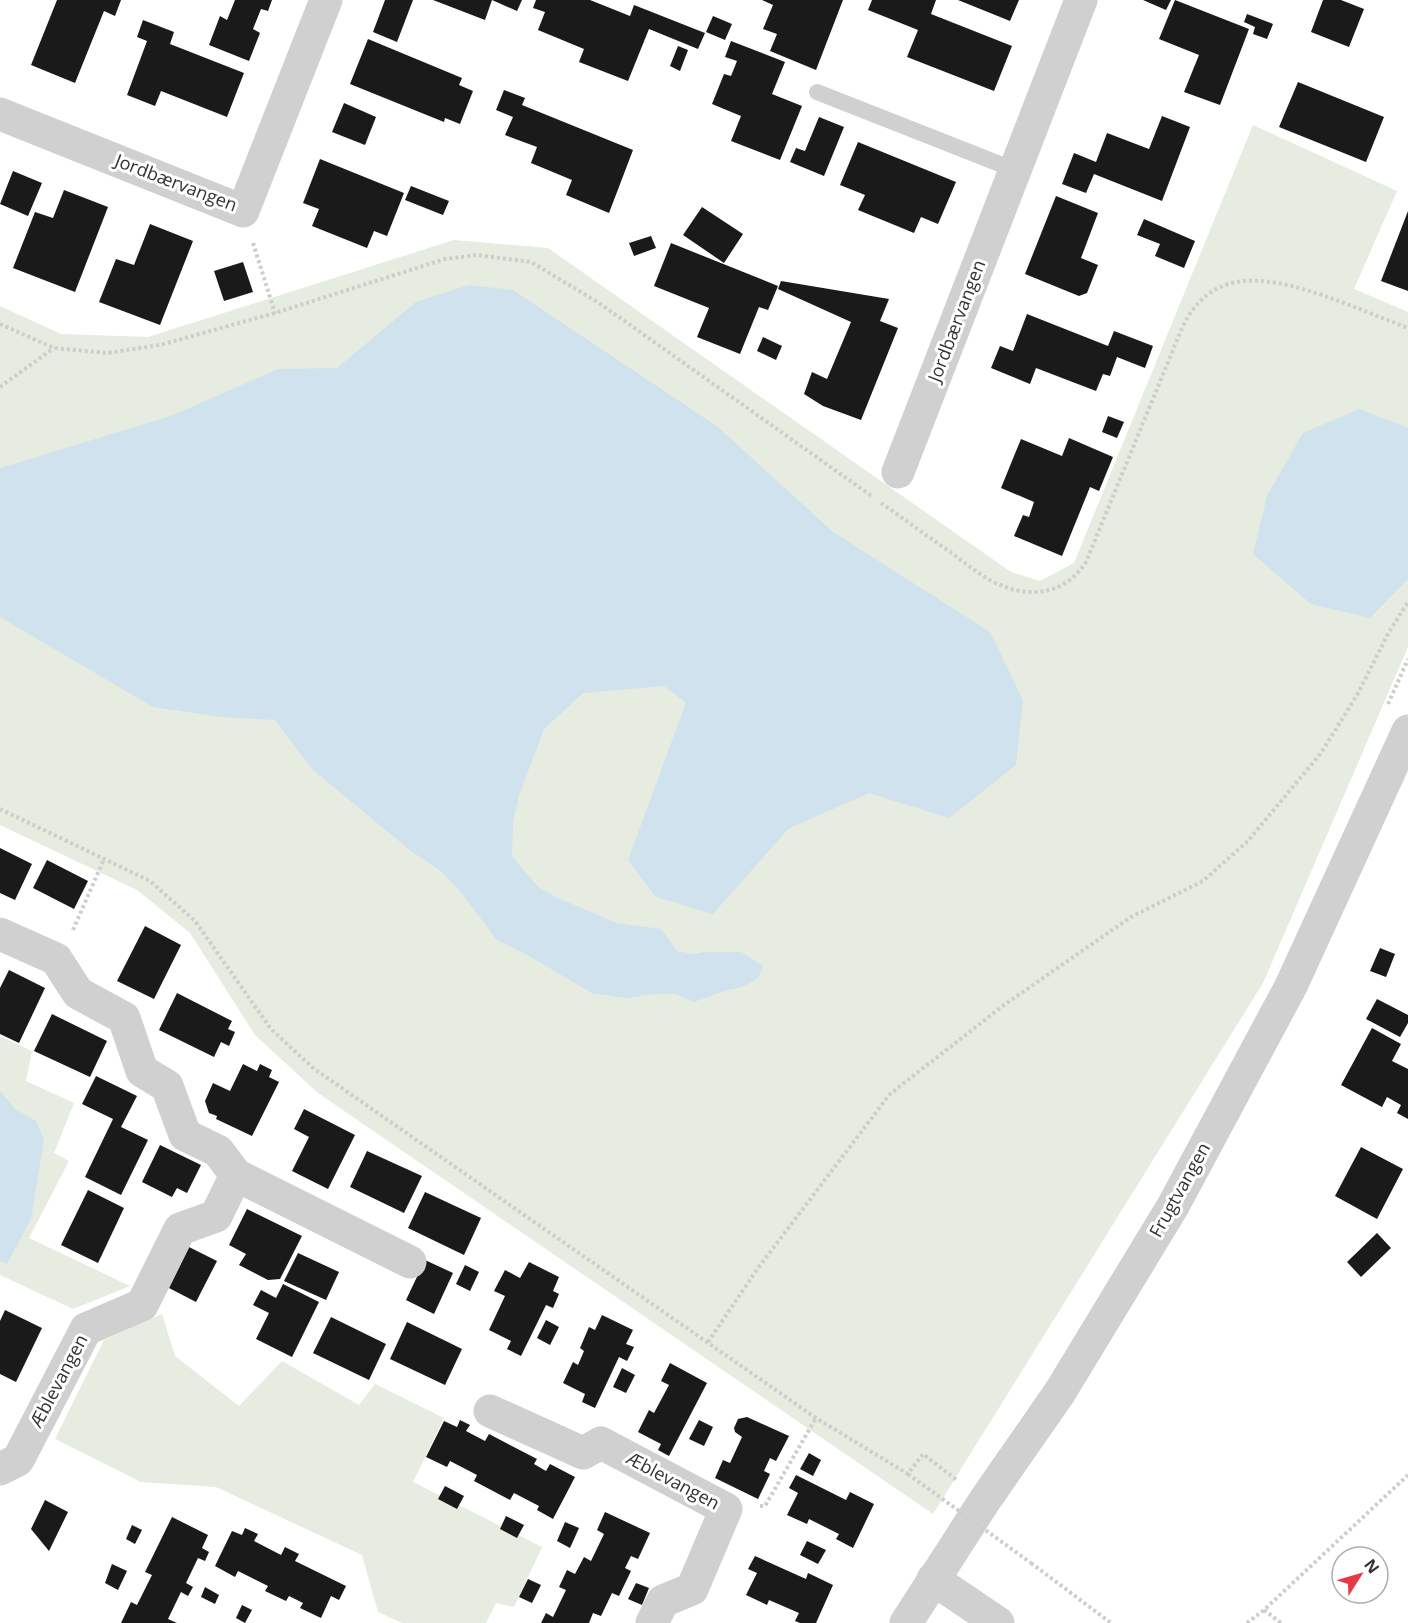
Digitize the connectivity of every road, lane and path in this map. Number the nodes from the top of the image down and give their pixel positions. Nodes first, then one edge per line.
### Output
1 (326, 0) edge
2 (1082, 0) edge
3 (817, 92) dead end
4 (0, 114) edge
5 (1015, 170) junction
6 (243, 211) junction
7 (274, 313) junction
8 (0, 324) edge
9 (1408, 328) edge
10 (54, 348) junction
11 (0, 387) edge
12 (898, 472) dead end
13 (1408, 602) edge
14 (1408, 659) edge
15 (1396, 722) edge
16 (0, 809) edge
17 (104, 859) junction
18 (0, 934) edge
19 (56, 958) junction
20 (236, 1175) junction
21 (410, 1263) dead end
22 (708, 1342) junction
23 (490, 1411) dead end
24 (816, 1418) junction
25 (0, 1469) edge
26 (908, 1474) junction
27 (1408, 1475) edge
28 (960, 1483) dead end
29 (954, 1493) dead end
30 (948, 1503) dead end
31 (726, 1509) junction
32 (933, 1580) junction
33 (1264, 1610) junction
34 (652, 1623) edge
35 (906, 1623) edge
36 (998, 1623) edge
37 (1111, 1623) edge
38 (1247, 1623) edge
39 (1281, 1623) edge

1 - 6 street, Jordbærvangen
2 - 5 street, Jordbærvangen
3 - 5 lane
4 - 6 street, Jordbærvangen
5 - 12 street, Jordbærvangen
6 - 7 path
7 - 9 path
7 - 10 path
8 - 10 path
10 - 11 path
13 - 22 path
14 - 15 path
15 - 32 street, Frugtvangen
16 - 17 path
17 - 19 path
17 - 22 path
18 - 19 street
19 - 20 street
20 - 21 street
20 - 25 street, Æblevangen
22 - 24 path
23 - 31 street, Æblevangen
24 - 26 path
24 - 31 path
26 - 28 path
26 - 37 path, bridge
27 - 33 path
29 - 30 path
31 - 34 street, Æblevangen
32 - 35 street, Frugtvangen
32 - 36 street
33 - 38 path
33 - 39 path

